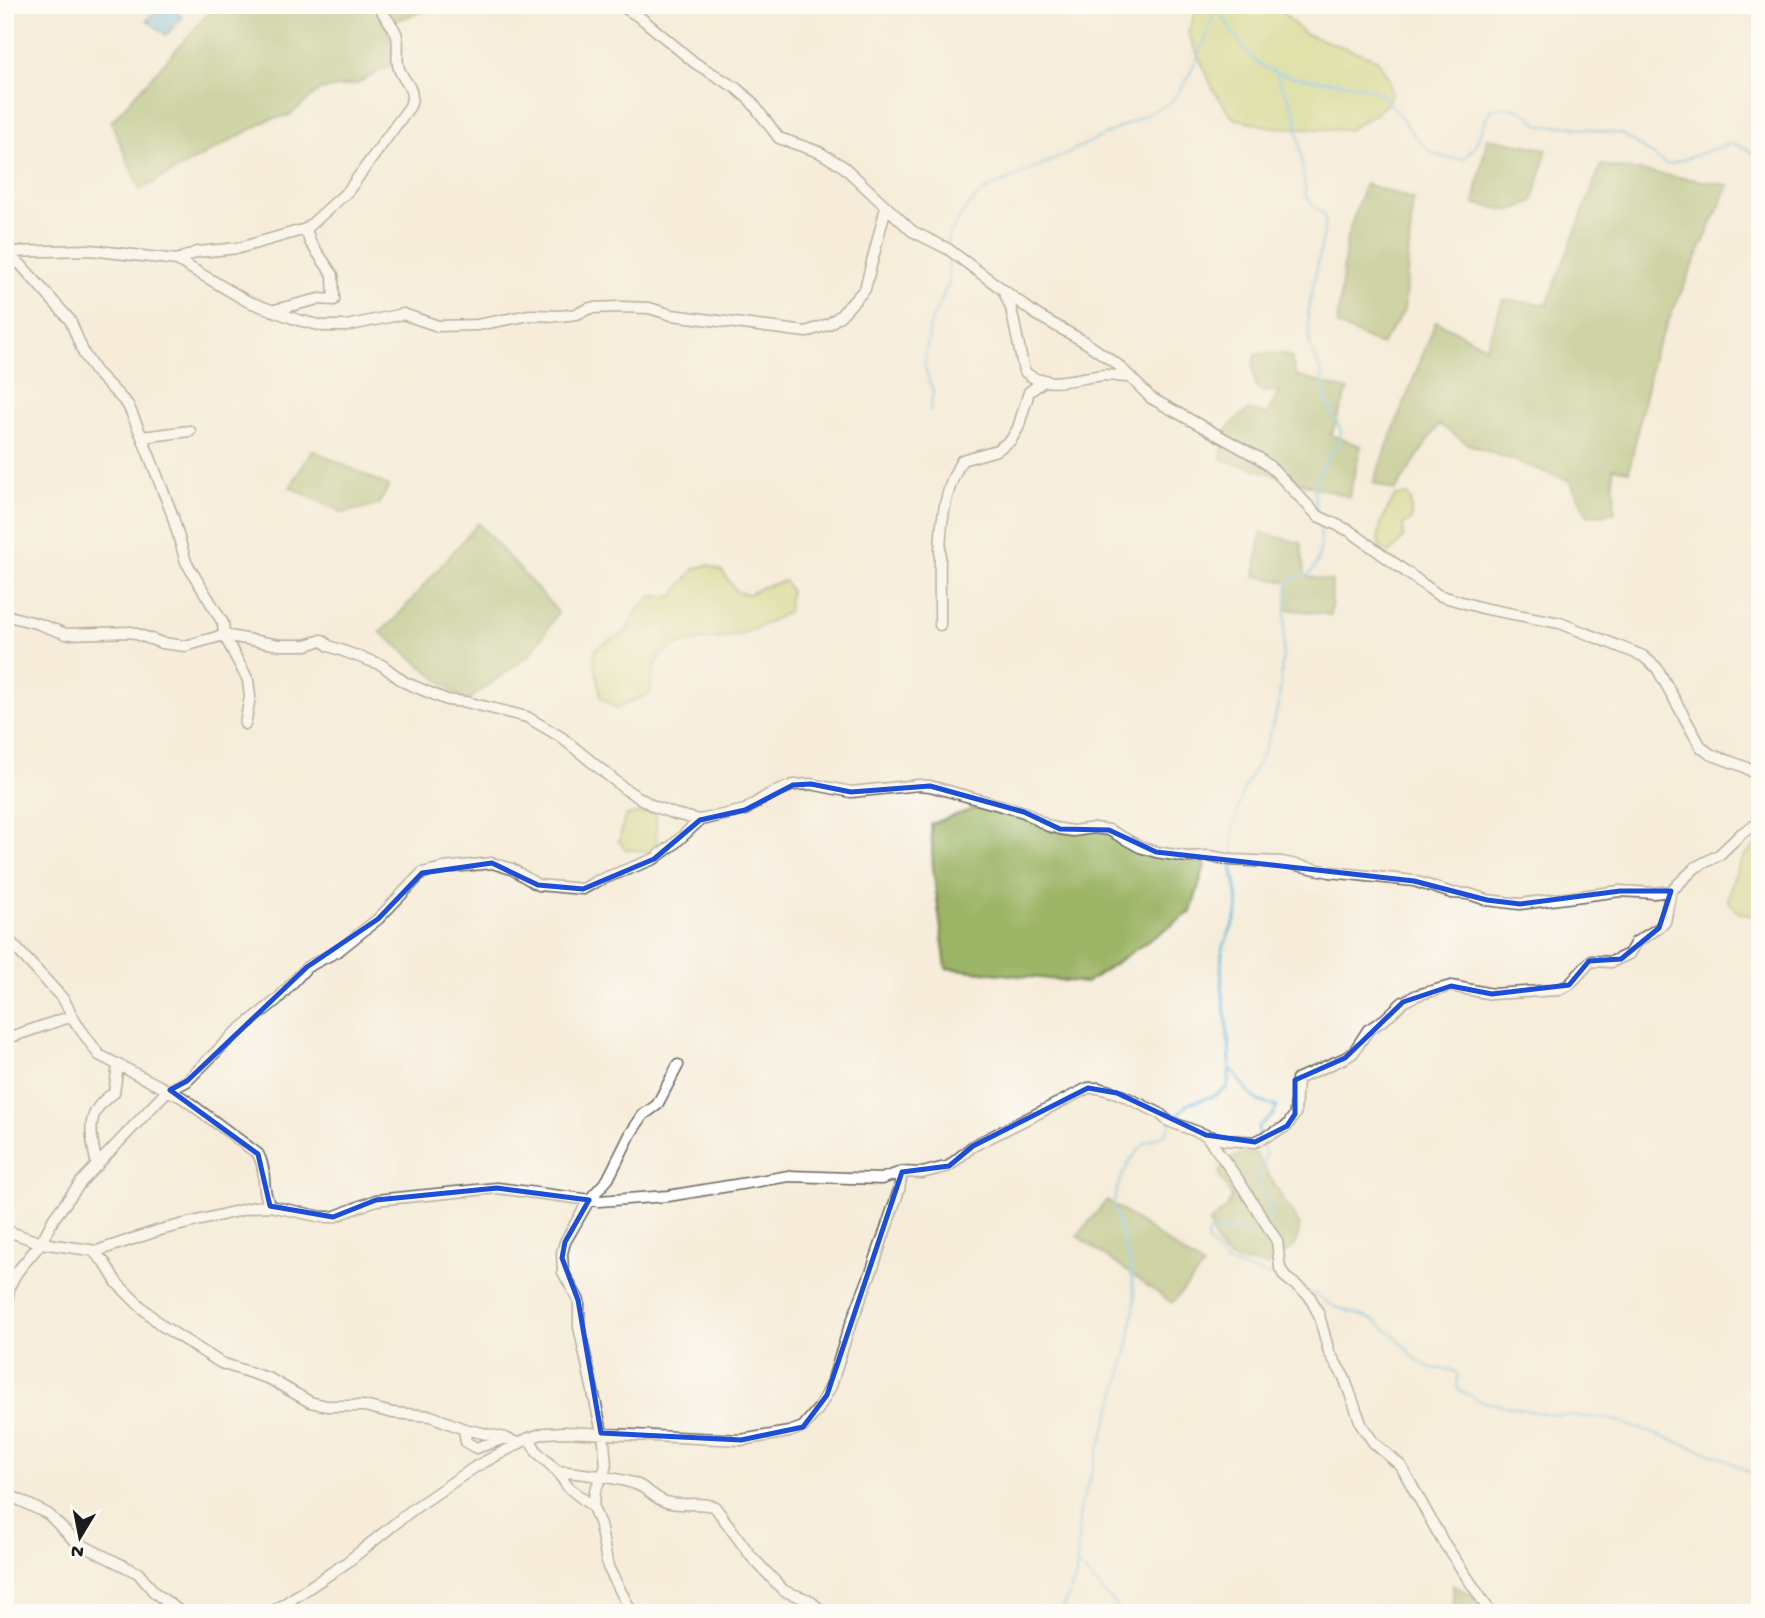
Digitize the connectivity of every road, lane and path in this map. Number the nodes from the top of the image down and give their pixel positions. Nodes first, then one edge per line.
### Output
1 (379, 5) edge
2 (620, 5) edge
3 (886, 207) junction
4 (306, 229) junction
5 (6, 253) edge
6 (177, 260) junction
7 (1002, 286) junction
8 (273, 310) junction
9 (1129, 377) junction
10 (1045, 380) junction
11 (190, 431) dead end
12 (142, 437) junction
13 (5, 615) edge
14 (940, 625) dead end
15 (224, 635) junction
16 (245, 724) dead end
17 (1760, 777) edge
18 (700, 820) junction
19 (1760, 822) edge
20 (1671, 891) junction
21 (5, 936) edge
22 (72, 1016) junction
23 (5, 1039) edge
24 (118, 1065) junction
25 (678, 1065) dead end
26 (169, 1090) junction
27 (1206, 1135) junction
28 (97, 1166) junction
29 (902, 1172) junction
30 (589, 1200) junction
31 (270, 1206) junction
32 (5, 1230) edge
33 (41, 1243) junction
34 (93, 1251) junction
35 (5, 1317) edge
36 (601, 1433) junction
37 (528, 1438) junction
38 (517, 1443) junction
39 (556, 1471) junction
40 (603, 1478) junction
41 (5, 1493) edge
42 (593, 1507) junction
43 (182, 1613) edge
44 (271, 1613) edge
45 (632, 1613) edge
46 (824, 1613) edge
47 (1490, 1613) edge

1 - 4 street
2 - 3 street
3 - 7 street
3 - 8 street
4 - 6 street
4 - 8 street
5 - 6 street
5 - 12 street
6 - 8 street
7 - 9 street
7 - 10 street
9 - 10 street
9 - 17 street
10 - 14 street
11 - 12 street
12 - 15 street
13 - 15 street
15 - 16 street
15 - 18 street
18 - 20 street
18 - 26 street
19 - 20 street
20 - 27 street
21 - 22 street
22 - 23 street
22 - 24 street
24 - 26 street
24 - 28 street
25 - 30 street
26 - 28 street
26 - 31 street
27 - 29 street
27 - 47 street
28 - 33 street
29 - 30 street
29 - 36 street
30 - 31 street
30 - 36 street
31 - 34 street
32 - 33 street
33 - 34 street
33 - 35 street
34 - 38 street
36 - 37 street
36 - 40 street
37 - 38 street
37 - 39 street
38 - 44 street
39 - 40 street
39 - 42 street
40 - 42 street
40 - 46 street
41 - 43 street
42 - 45 street

